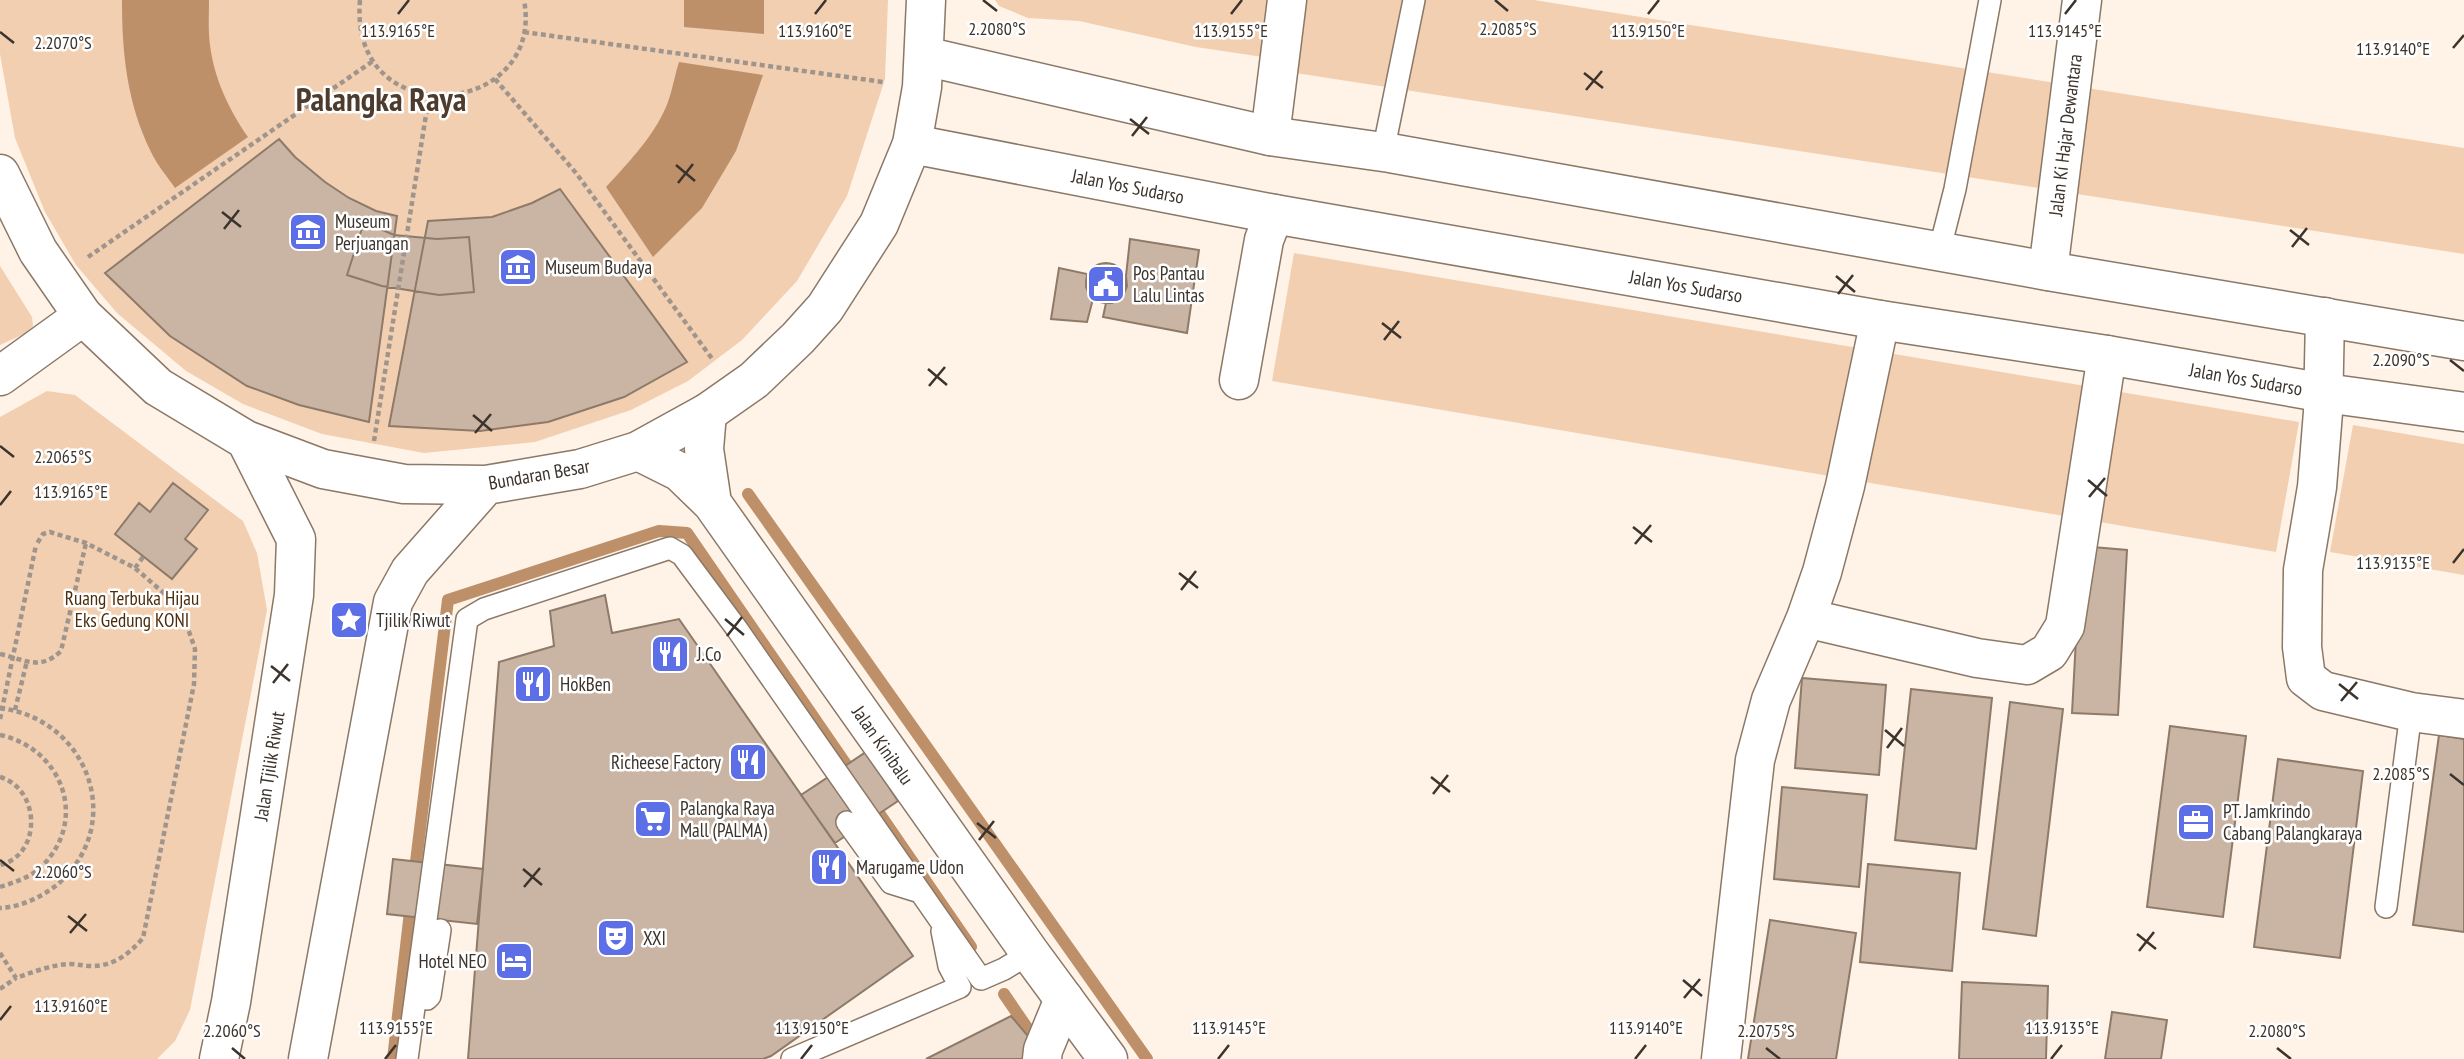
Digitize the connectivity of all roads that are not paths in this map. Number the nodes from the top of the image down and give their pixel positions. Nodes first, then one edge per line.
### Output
1 (926, 0) edge
2 (1287, 0) edge
3 (1414, 0) edge
4 (1990, 0) edge
5 (2082, 0) edge
6 (924, 56) junction
7 (1270, 136) junction
8 (912, 144) junction
9 (1383, 152) junction
10 (0, 174) edge
11 (1274, 214) junction
12 (1939, 252) junction
13 (2048, 271) junction
14 (83, 316) junction
15 (2325, 317) junction
16 (1880, 320) junction
17 (2464, 341) edge
18 (2107, 355) junction
19 (0, 376) edge
20 (1239, 380) dead end
21 (2325, 393) junction
22 (2464, 412) edge
23 (707, 413) junction
24 (246, 440) junction
25 (638, 452) junction
26 (486, 485) junction
27 (712, 503) junction
28 (1806, 618) junction
29 (2411, 712) junction
30 (2464, 719) edge
31 (847, 822) dead end
32 (920, 892) junction
33 (2386, 907) dead end
34 (940, 920) junction
35 (440, 930) dead end
36 (1030, 953) junction
37 (1064, 999) junction
38 (231, 1002) junction
39 (413, 1017) junction
40 (197, 1059) edge
41 (219, 1059) edge
42 (308, 1059) edge
43 (407, 1059) edge
44 (792, 1059) edge
45 (1042, 1059) edge
46 (1108, 1059) edge
47 (1721, 1059) edge

1 - 6 main road, Bundaran Besar
2 - 7 main road
3 - 9 lane
4 - 12 lane
5 - 13 main road, Jalan Ki Hajar Dewantara
6 - 7 main road
6 - 8 main road, Bundaran Besar
7 - 9 main road
8 - 11 main road, Jalan Yos Sudarso
8 - 23 main road, Bundaran Besar
9 - 12 main road
10 - 14 main road, Bundaran Besar
11 - 16 main road, Jalan Yos Sudarso
11 - 20 main road
12 - 13 main road
13 - 15 main road
14 - 19 main road
14 - 24 main road, Bundaran Besar
15 - 17 main road
15 - 21 main road
16 - 18 main road, Jalan Yos Sudarso
16 - 28 main road
18 - 21 main road, Jalan Yos Sudarso
18 - 28 main road
21 - 22 main road, Jalan Yos Sudarso
21 - 29 main road
23 - 25 main road, Bundaran Besar
23 - 27 main road, Jalan Kinibalu
24 - 26 main road, Bundaran Besar
24 - 38 main road, Jalan Tjilik Riwut
25 - 26 main road, Bundaran Besar
25 - 27 main road
26 - 42 main road
27 - 36 main road, Jalan Kinibalu
28 - 47 main road
29 - 30 main road
29 - 33 lane
31 - 32 lane
32 - 34 lane
32 - 39 lane
34 - 36 lane
34 - 44 lane
35 - 39 lane
36 - 37 main road, Jalan Kinibalu
37 - 45 main road
37 - 46 main road, Jalan Kinibalu
38 - 40 main road
38 - 41 main road, Jalan Tjilik Riwut
39 - 43 lane

